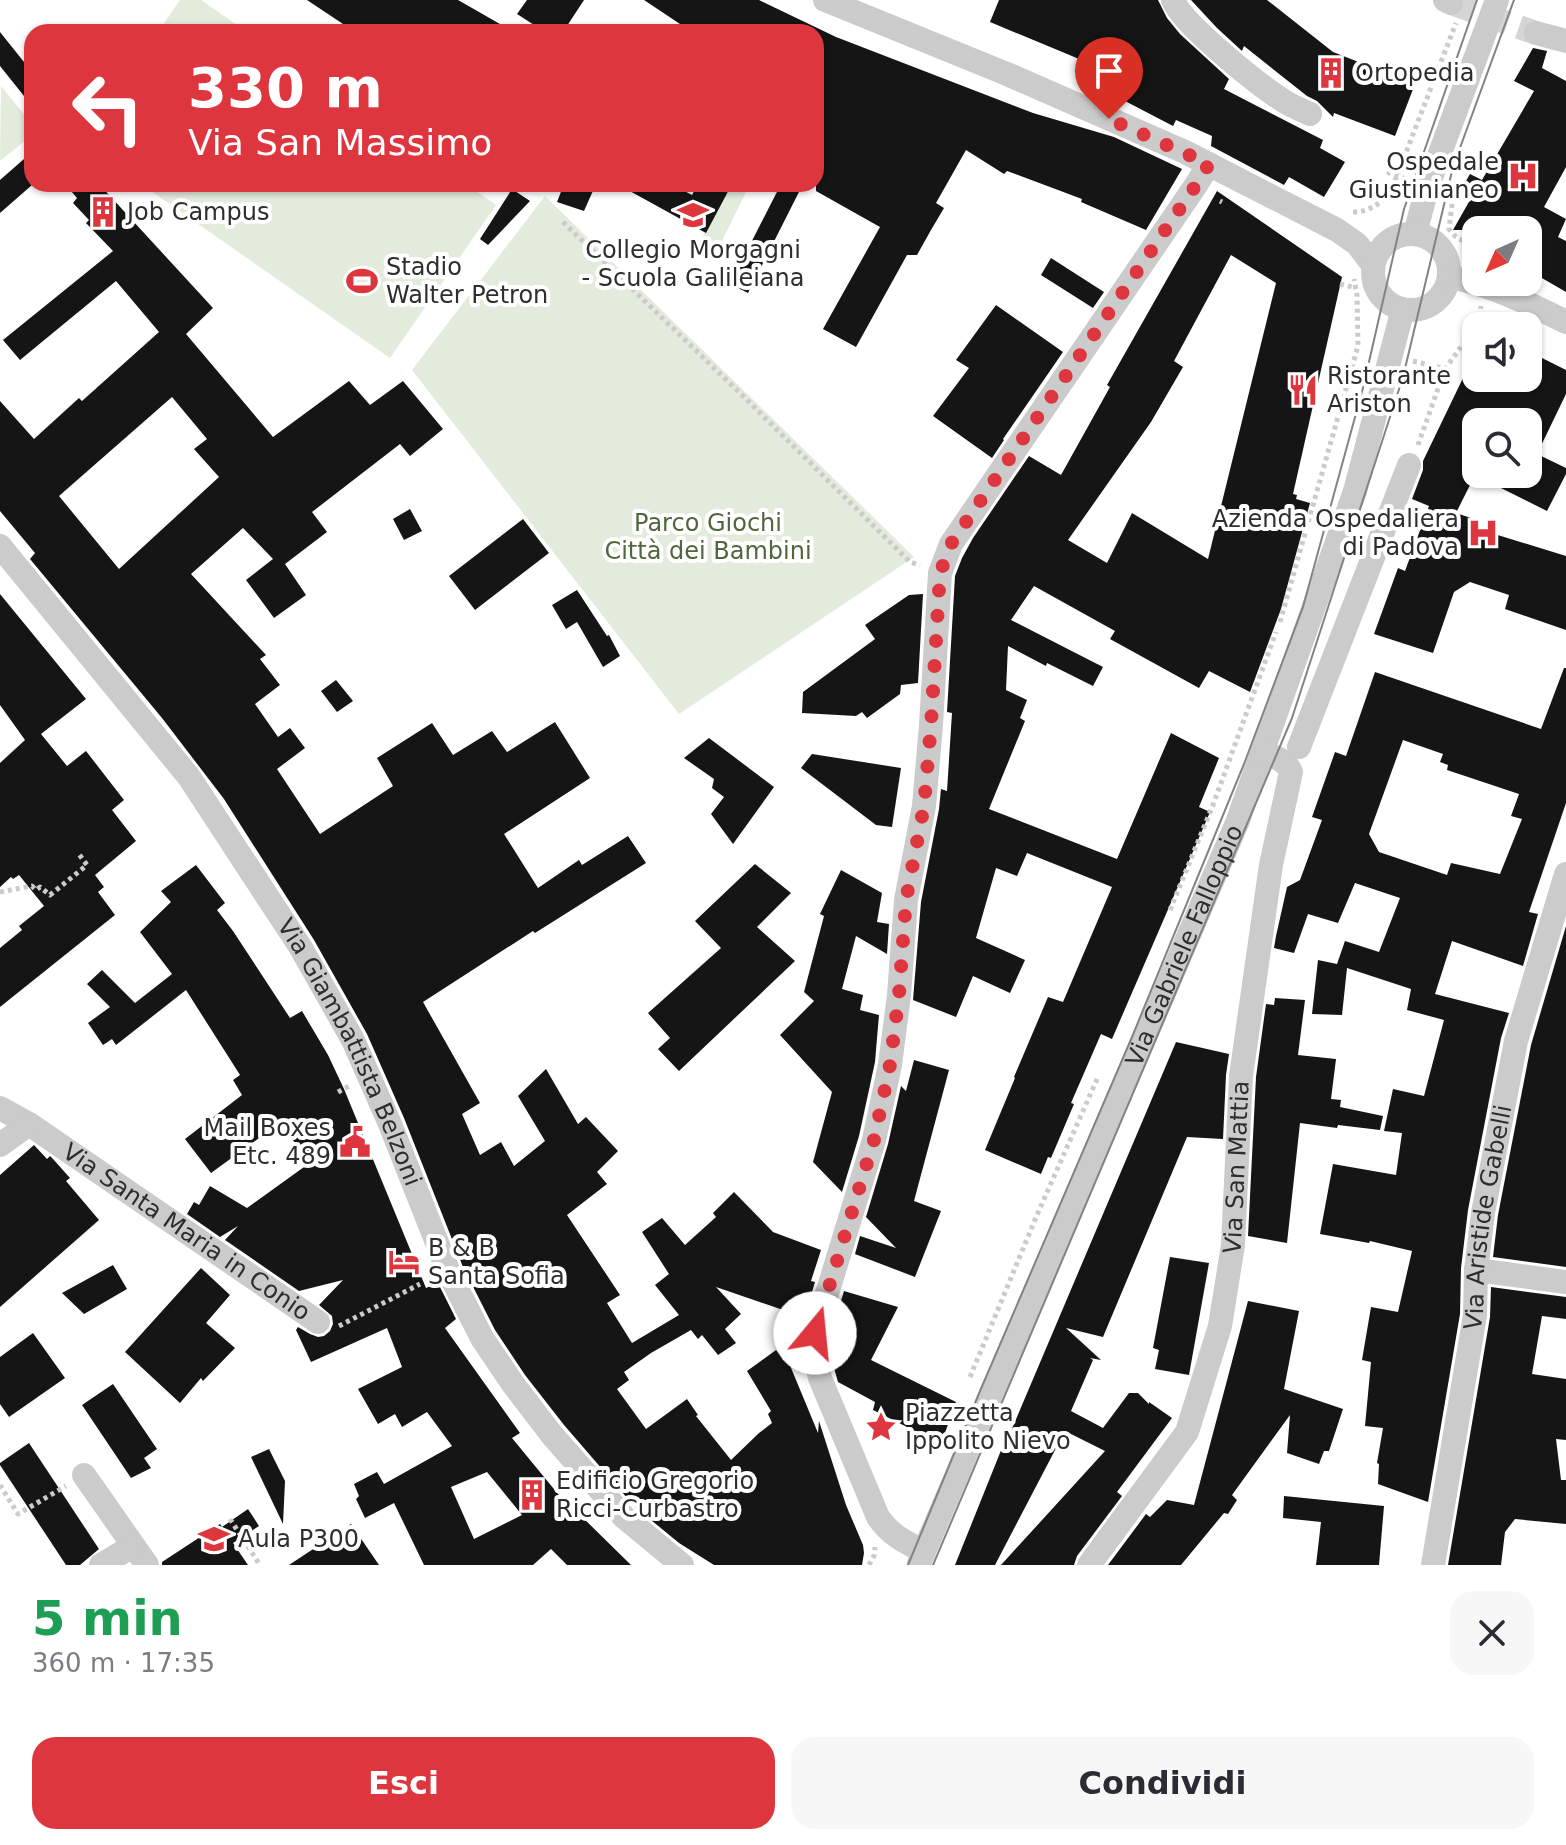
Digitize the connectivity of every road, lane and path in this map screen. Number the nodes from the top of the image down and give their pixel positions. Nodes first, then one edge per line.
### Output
1 (825, 0) edge
2 (1173, 0) edge
3 (1497, 0) edge
4 (1452, 5) edge
5 (1536, 33) tunnel mouth
6 (1566, 41) edge
7 (1310, 114) dead end
8 (1209, 164) junction
9 (1387, 172) dead end
10 (1398, 176) junction
11 (1453, 193) dead end
12 (1343, 212) dead end
13 (563, 222) dead end
14 (1415, 234) junction
15 (1462, 240) edge
16 (1363, 267) junction
17 (1449, 277) junction
18 (1340, 284) dead end
19 (1356, 288) junction
20 (1481, 306) dead end
21 (1403, 309) junction
22 (1566, 322) edge
23 (1409, 465) joint
24 (0, 546) edge
25 (940, 573) junction
26 (1302, 641) junction
27 (1335, 652) junction
28 (1299, 747) dead end
29 (1263, 752) junction
30 (78, 853) dead end
31 (1566, 874) edge
32 (0, 892) edge
33 (1165, 922) dead end
34 (1098, 1077) dead end
35 (0, 1108) edge
36 (29, 1124) junction
37 (0, 1145) edge
38 (1476, 1270) junction
39 (1566, 1282) edge
40 (420, 1284) dead end
41 (318, 1322) joint
42 (966, 1388) dead end
43 (84, 1475) joint
44 (0, 1485) edge
45 (230, 1519) dead end
46 (140, 1555) edge
47 (920, 1558) edge
48 (101, 1565) edge
49 (260, 1565) edge
50 (682, 1565) edge
51 (1089, 1565) edge
52 (1433, 1565) edge

1 - 8 street
2 - 7 street
3 - 14 street
4 - 10 path
5 - 6 street
8 - 16 street
8 - 25 street
9 - 10 path
10 - 12 path
11 - 15 path
13 - 25 path
14 - 16 street
14 - 17 street
16 - 19 path
16 - 21 street
17 - 21 street
17 - 22 street
18 - 19 path
19 - 33 path
20 - 23 path
21 - 26 street, Via Gabriele Falloppio
23 - 27 street
24 - 50 street, Via Giambattista Belzoni
25 - 47 street
26 - 27 street
26 - 29 street, Via Gabriele Falloppio
27 - 28 street
29 - 47 street, Via Gabriele Falloppio
29 - 51 street, Via San Mattia
30 - 32 path
31 - 38 street, Via Aristide Gabelli
34 - 42 path
35 - 36 street, Via Santa Maria in Conio
36 - 37 street
36 - 41 street, Via Santa Maria in Conio
38 - 39 street
38 - 52 street, Via Aristide Gabelli
40 - 41 path, Via Santa Maria in Conio
43 - 44 path
43 - 46 street
45 - 49 path
46 - 48 street

